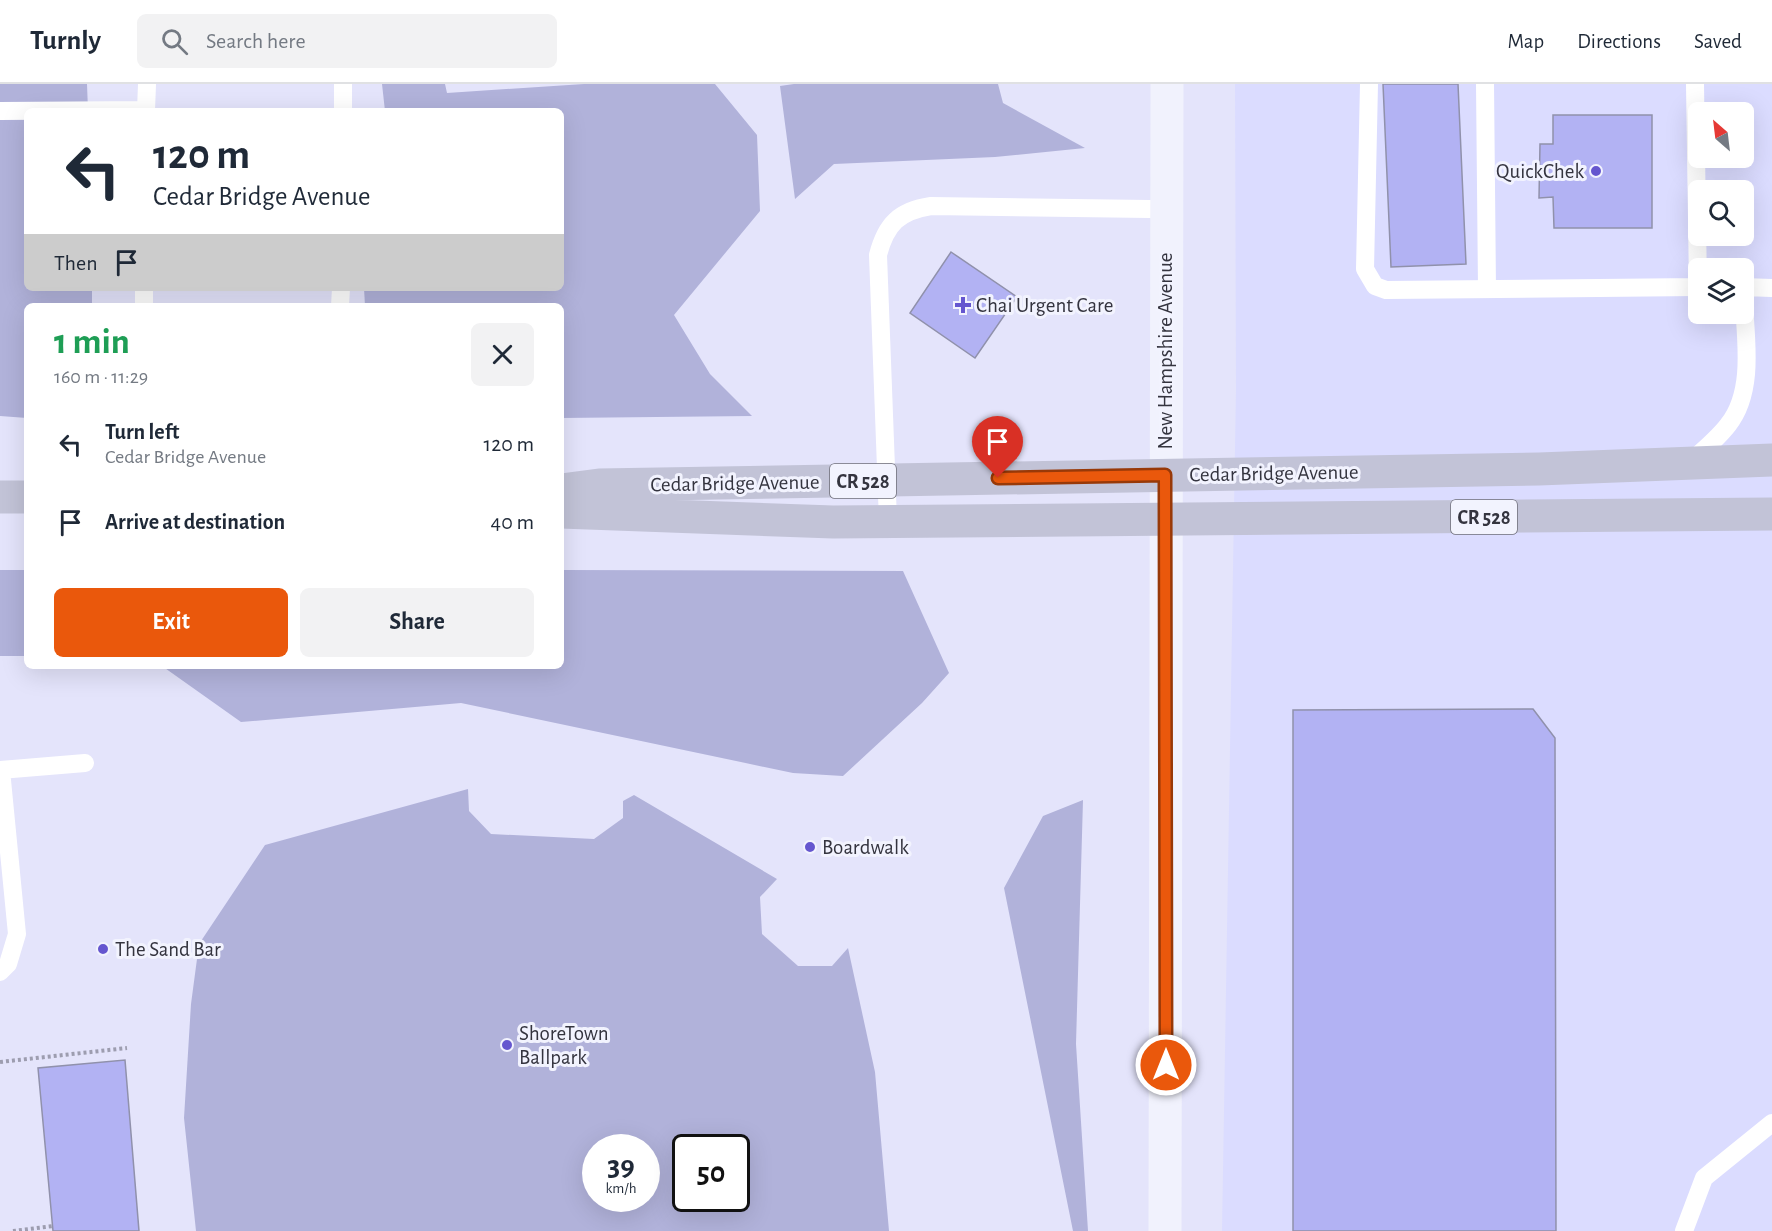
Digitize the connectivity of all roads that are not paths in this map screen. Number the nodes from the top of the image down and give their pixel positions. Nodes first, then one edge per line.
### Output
1 (147, 84) edge
2 (343, 84) edge
3 (1167, 84) edge
4 (1369, 84) edge
5 (1485, 84) edge
6 (1695, 84) edge
7 (146, 108) edge
8 (342, 108) edge
9 (0, 111) edge
10 (24, 111) edge
11 (1165, 212) junction
12 (1697, 258) edge
13 (1688, 287) edge
14 (1754, 287) edge
15 (1772, 288) edge
16 (1487, 289) junction
17 (1744, 324) edge
18 (1772, 460) edge
19 (1688, 464) junction
20 (1165, 475) junction
21 (888, 480) junction
22 (564, 490) edge
23 (0, 497) edge
24 (24, 497) edge
25 (564, 512) edge
26 (1772, 514) edge
27 (1166, 519) junction
28 (888, 521) junction
29 (85, 763) dead end
30 (1, 770) edge
31 (0, 972) edge
32 (1772, 1123) edge
33 (1165, 1231) edge
34 (1684, 1231) edge

1 - 7 lane
2 - 8 lane
3 - 11 main road, New Hampshire Avenue
4 - 16 lane
5 - 16 lane
6 - 12 lane
9 - 10 lane
11 - 20 main road, New Hampshire Avenue
11 - 21 lane
13 - 16 lane
14 - 15 lane
17 - 19 lane
18 - 19 main road, Cedar Bridge Avenue / CR 528
19 - 20 main road, Cedar Bridge Avenue / CR 528
20 - 21 main road, Cedar Bridge Avenue / CR 528
20 - 27 main road, New Hampshire Avenue
21 - 22 main road, Cedar Bridge Avenue / CR 528
21 - 28 lane
23 - 24 main road
25 - 28 main road, Cedar Bridge Avenue / CR 528
26 - 27 main road, Cedar Bridge Avenue / CR 528
27 - 28 main road, Cedar Bridge Avenue / CR 528
27 - 33 main road, New Hampshire Avenue
29 - 30 lane
30 - 31 lane
32 - 34 lane

